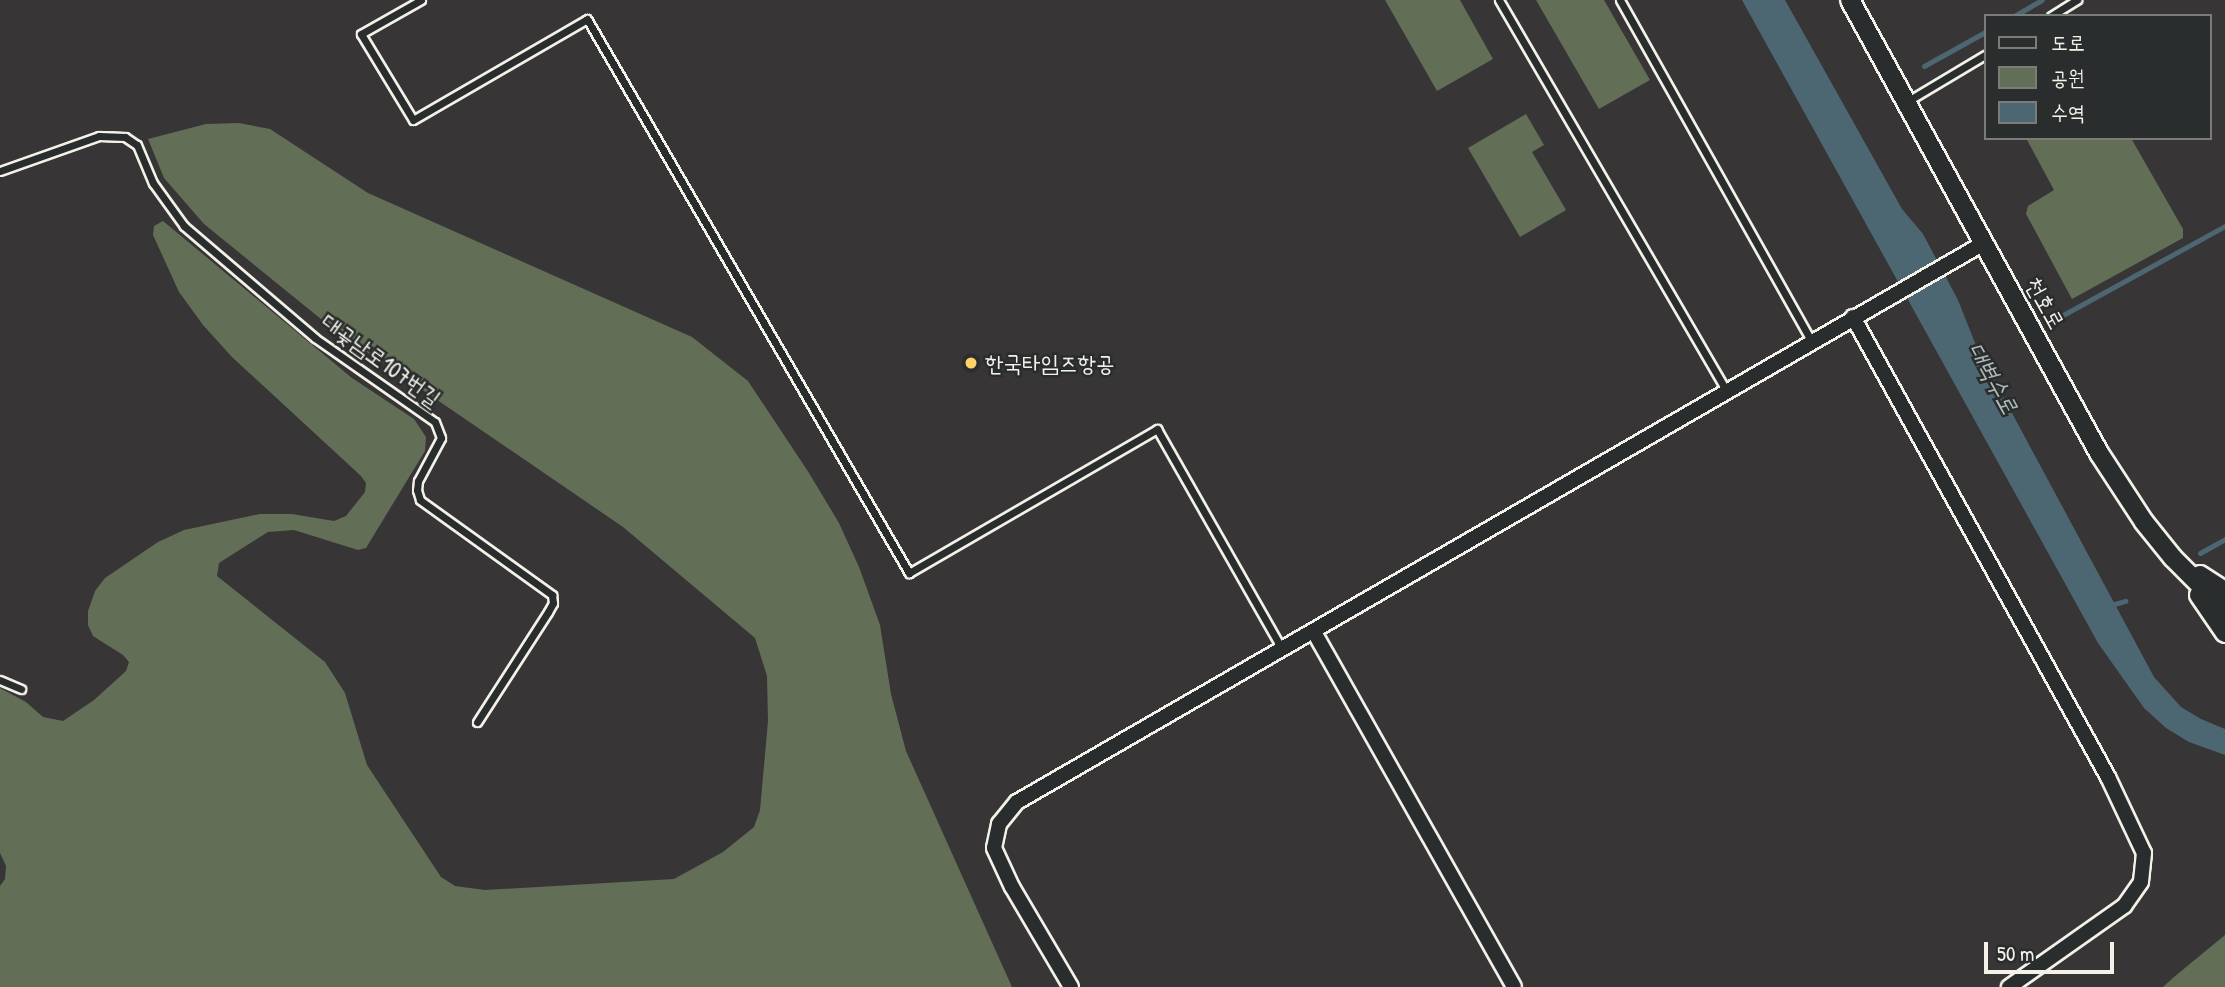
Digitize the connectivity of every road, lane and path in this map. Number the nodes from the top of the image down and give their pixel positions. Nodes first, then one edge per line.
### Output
1 (421, 0) edge
2 (1499, 0) edge
3 (1620, 0) edge
4 (1850, 0) edge
5 (2077, 0) edge
6 (2054, 14) edge
7 (1983, 56) edge
8 (1908, 101) junction
9 (0, 172) edge
10 (1984, 243) junction
11 (1853, 317) junction
12 (1811, 341) junction
13 (1727, 392) junction
14 (2173, 558) junction
15 (2225, 591) edge
16 (2225, 610) edge
17 (1314, 632) junction
18 (2225, 633) edge
19 (1283, 649) junction
20 (0, 680) edge
21 (21, 689) dead end
22 (477, 722) dead end
23 (1071, 987) edge
24 (1514, 987) edge
25 (2009, 987) edge

1 - 19 lane
2 - 13 lane
3 - 12 lane
4 - 8 street, 천호로
5 - 6 lane
7 - 8 lane
8 - 10 street, 천호로
9 - 22 lane, 대곶남로107번길
10 - 11 street
10 - 14 street, 천호로
11 - 12 street
11 - 25 street
12 - 13 street
13 - 17 street
14 - 15 street
14 - 16 street, 천호로
14 - 18 street
17 - 19 street
17 - 24 street
19 - 23 street
20 - 21 lane

